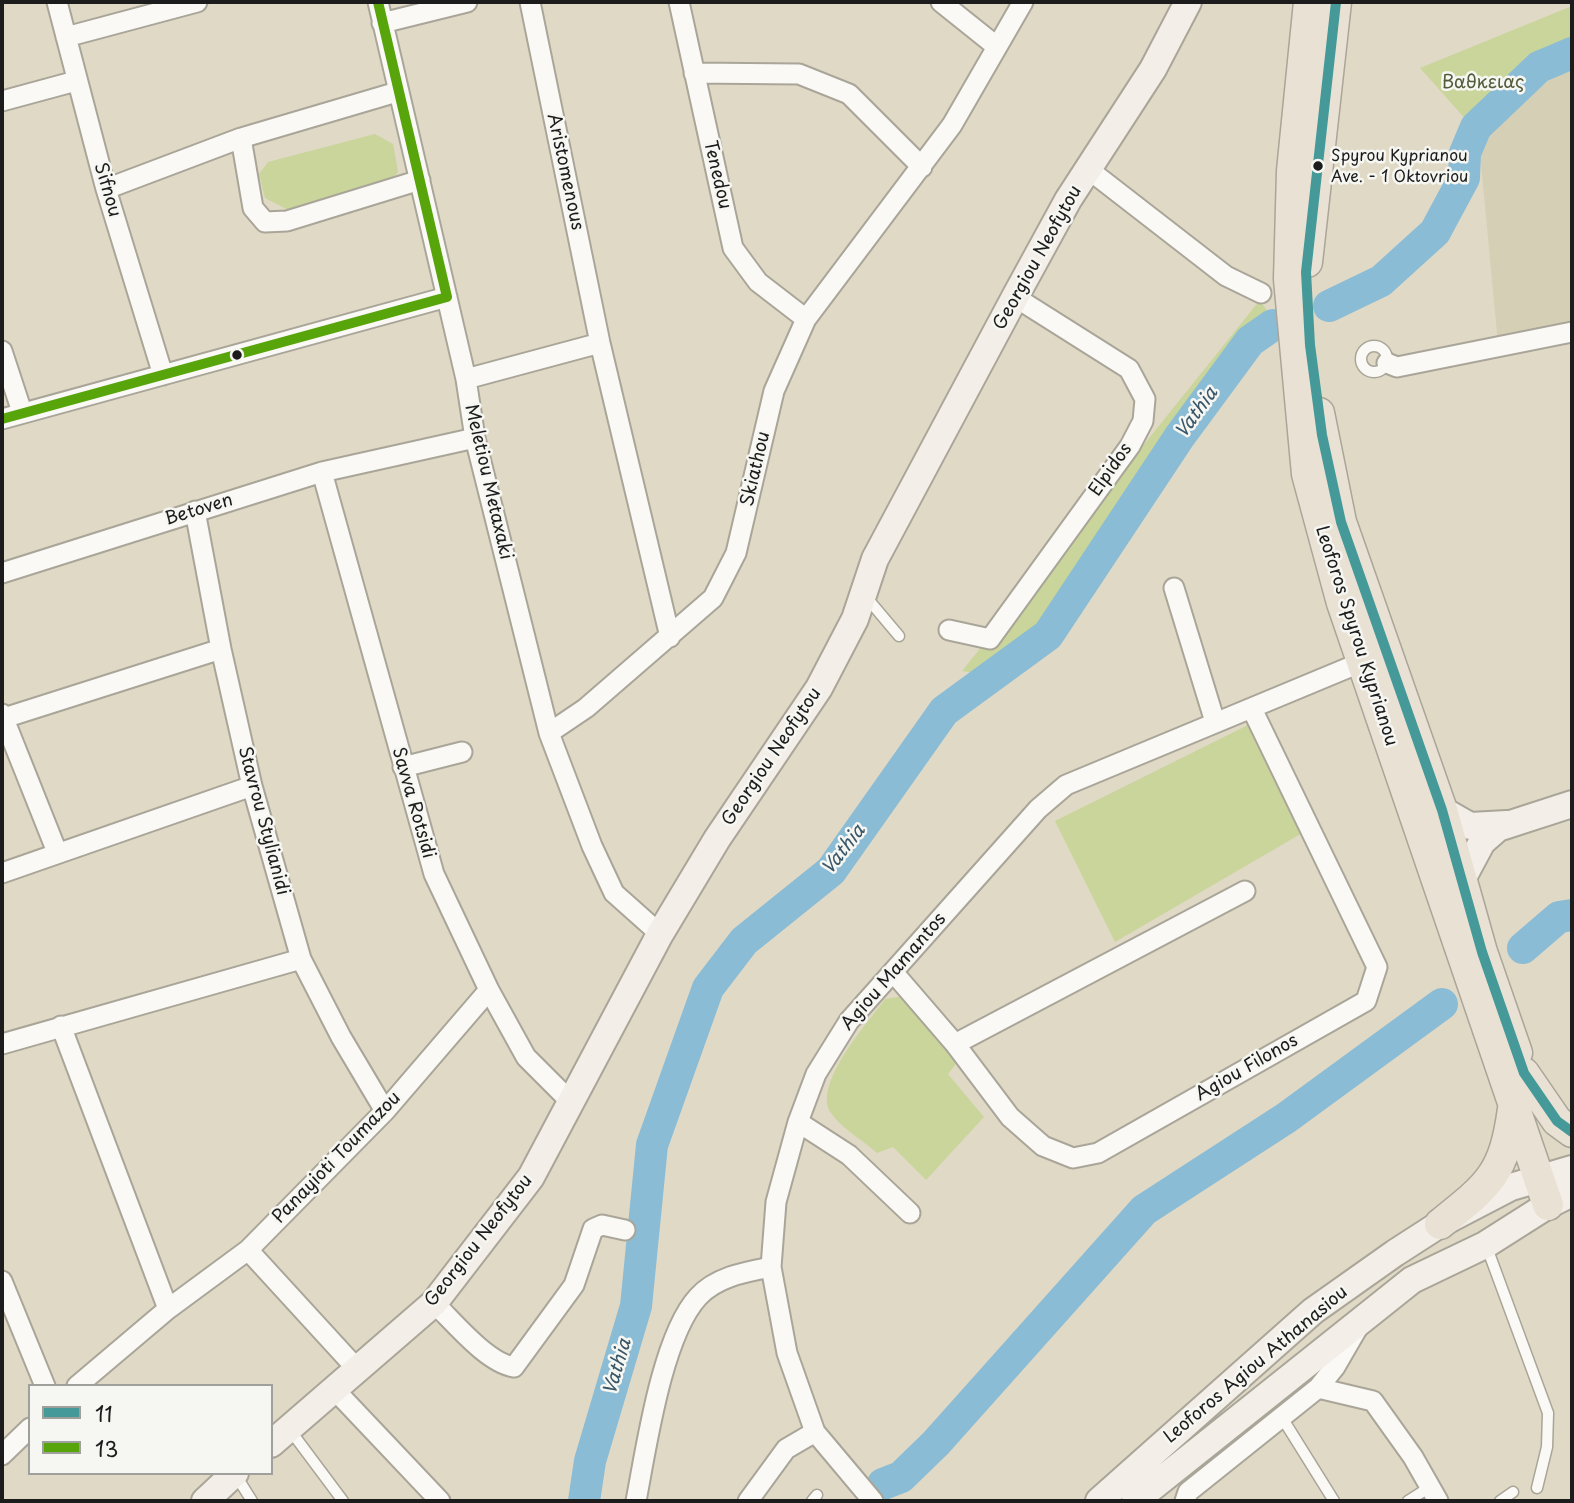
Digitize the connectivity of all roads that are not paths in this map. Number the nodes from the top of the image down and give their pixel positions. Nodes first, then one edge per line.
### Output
1 (57, 2) edge
2 (197, 2) edge
3 (378, 2) edge
4 (467, 2) edge
5 (530, 2) edge
6 (679, 2) edge
7 (942, 2) edge
8 (1023, 2) edge
9 (1309, 2) edge
10 (1336, 2) edge
11 (1188, 3) edge
12 (382, 23) junction
13 (66, 37) junction
14 (996, 46) junction
15 (694, 73) junction
16 (76, 81) junction
17 (397, 92) junction
18 (2, 101) edge
19 (241, 138) junction
20 (922, 167) junction
21 (1088, 169) junction
22 (420, 180) junction
23 (106, 189) junction
24 (1261, 293) dead end
25 (447, 296) junction
26 (1015, 297) junction
27 (806, 319) junction
28 (1572, 332) edge
29 (600, 343) junction
30 (2, 351) edge
31 (1387, 363) dead end
32 (163, 375) junction
33 (467, 379) junction
34 (22, 412) junction
35 (2, 419) edge
36 (475, 438) junction
37 (322, 472) junction
38 (195, 511) junction
39 (2, 573) edge
40 (1174, 588) dead end
41 (864, 595) junction
42 (949, 630) dead end
43 (899, 636) dead end
44 (670, 637) junction
45 (221, 649) junction
46 (1362, 662) junction
47 (1252, 709) junction
48 (3, 716) edge
49 (1215, 722) junction
50 (549, 733) junction
51 (462, 752) dead end
52 (402, 767) junction
53 (252, 786) junction
54 (1572, 804) edge
55 (1442, 810) junction
56 (1513, 823) junction
57 (57, 852) junction
58 (2, 873) edge
59 (1460, 883) junction
60 (1245, 891) dead end
61 (660, 934) junction
62 (301, 959) junction
63 (892, 972) junction
64 (1480, 976) junction
65 (489, 990) junction
66 (61, 1026) junction
67 (2, 1044) edge
68 (955, 1044) junction
69 (1524, 1073) junction
70 (572, 1102) junction
71 (1514, 1105) junction
72 (385, 1111) junction
73 (798, 1122) junction
74 (1572, 1132) edge
75 (1558, 1185) edge
76 (909, 1213) dead end
77 (1440, 1224) junction
78 (625, 1230) dead end
79 (1486, 1245) junction
80 (248, 1250) junction
81 (771, 1267) junction
82 (2, 1282) edge
83 (433, 1303) junction
84 (168, 1309) junction
85 (1365, 1316) junction
86 (357, 1368) junction
87 (44, 1384) edge
88 (79, 1384) edge
89 (334, 1388) junction
90 (1318, 1388) junction
91 (1281, 1416) junction
92 (28, 1430) edge
93 (815, 1432) junction
94 (281, 1437) edge
95 (2, 1455) edge
96 (234, 1475) edge
97 (236, 1475) edge
98 (1537, 1488) dead end
99 (1513, 1492) dead end
100 (1434, 1494) edge
101 (205, 1501) edge
102 (252, 1501) edge
103 (343, 1501) edge
104 (440, 1501) edge
105 (636, 1501) edge
106 (748, 1501) edge
107 (873, 1501) edge
108 (1098, 1501) edge
109 (1135, 1501) edge
110 (1185, 1501) edge
111 (1334, 1501) edge
112 (1408, 1501) edge
113 (1500, 1501) edge

1 - 13 street, Sifnou
2 - 13 street
3 - 12 street, Meletiou Metaxaki
4 - 12 street
5 - 29 street, Aristomenous
6 - 15 street, Tenedou
7 - 14 street
8 - 14 street, Skiathou
9 - 46 main road, Leoforos Spyrou Kyprianou
10 - 55 main road, Leoforos Spyrou Kyprianou
11 - 21 street, Georgiou Neofytou
12 - 17 street, Meletiou Metaxaki
13 - 16 street, Sifnou
14 - 20 street, Skiathou
15 - 20 street
15 - 27 street, Tenedou
16 - 18 street
16 - 23 street, Sifnou
17 - 19 street
17 - 22 street, Meletiou Metaxaki
19 - 22 street
19 - 23 street
20 - 27 street, Skiathou
21 - 24 street
21 - 26 street, Georgiou Neofytou
22 - 25 street, Meletiou Metaxaki
23 - 32 street, Sifnou
25 - 32 street
25 - 33 street, Meletiou Metaxaki
26 - 41 street, Georgiou Neofytou
26 - 42 street, Elpidos
27 - 44 street, Skiathou
28 - 31 street
29 - 33 street
29 - 44 street, Aristomenous
30 - 34 street
32 - 34 street
33 - 36 street, Meletiou Metaxaki
34 - 35 street
36 - 37 street, Betoven
36 - 50 street, Meletiou Metaxaki
37 - 38 street, Betoven
37 - 52 street, Savva Rotsidi
38 - 39 street, Betoven
38 - 45 street, Stavrou Stylianidi
40 - 49 street
41 - 43 lane
41 - 61 street, Georgiou Neofytou
44 - 50 street, Skiathou
45 - 48 street
45 - 53 street, Stavrou Stylianidi
46 - 47 street, Agiou Mamantos
46 - 64 main road, Leoforos Spyrou Kyprianou
47 - 49 street, Agiou Mamantos
47 - 68 street, Agiou Filonos
48 - 57 street
49 - 63 street, Agiou Mamantos
50 - 61 street, Meletiou Metaxaki
51 - 52 street
52 - 65 street, Savva Rotsidi
53 - 57 street
53 - 62 street, Stavrou Stylianidi
54 - 56 street
55 - 56 street
55 - 59 main road, Leoforos Spyrou Kyprianou
56 - 59 street
57 - 58 street
59 - 64 main road, Leoforos Spyrou Kyprianou
60 - 68 street
61 - 70 street, Georgiou Neofytou
62 - 66 street
62 - 72 street, Stavrou Stylianidi
63 - 68 street, Agiou Filonos
63 - 73 street, Agiou Mamantos
64 - 69 main road, Leoforos Spyrou Kyprianou
64 - 71 main road, Leoforos Spyrou Kyprianou
65 - 70 street, Savva Rotsidi
65 - 72 street, Panayioti Toumazou
66 - 67 street
66 - 84 street
69 - 74 main road
69 - 75 main road, Leoforos Spyrou Kyprianou
70 - 83 street, Georgiou Neofytou
71 - 75 main road, Leoforos Spyrou Kyprianou
71 - 77 main road
72 - 80 street, Panayioti Toumazou
73 - 76 street
73 - 81 street, Agiou Mamantos
75 - 77 street, Leoforos Agiou Athanasiou
75 - 79 street, Leoforos Agiou Athanasiou
77 - 108 street, Leoforos Agiou Athanasiou
78 - 83 street
79 - 85 street, Leoforos Agiou Athanasiou
79 - 98 lane
80 - 84 street, Panayioti Toumazou
80 - 86 street
81 - 93 street, Agiou Mamantos
81 - 105 street
82 - 87 street
83 - 86 street, Georgiou Neofytou
84 - 88 street, Panayioti Toumazou
85 - 90 street
85 - 109 street, Leoforos Agiou Athanasiou
86 - 89 street, Georgiou Neofytou
89 - 94 street, Georgiou Neofytou
89 - 104 street
90 - 91 street
90 - 100 street
91 - 110 street
91 - 111 lane
92 - 95 street
93 - 106 street
93 - 107 street, Agiou Mamantos
94 - 103 lane
96 - 101 street
97 - 102 lane
99 - 113 lane
100 - 112 lane

